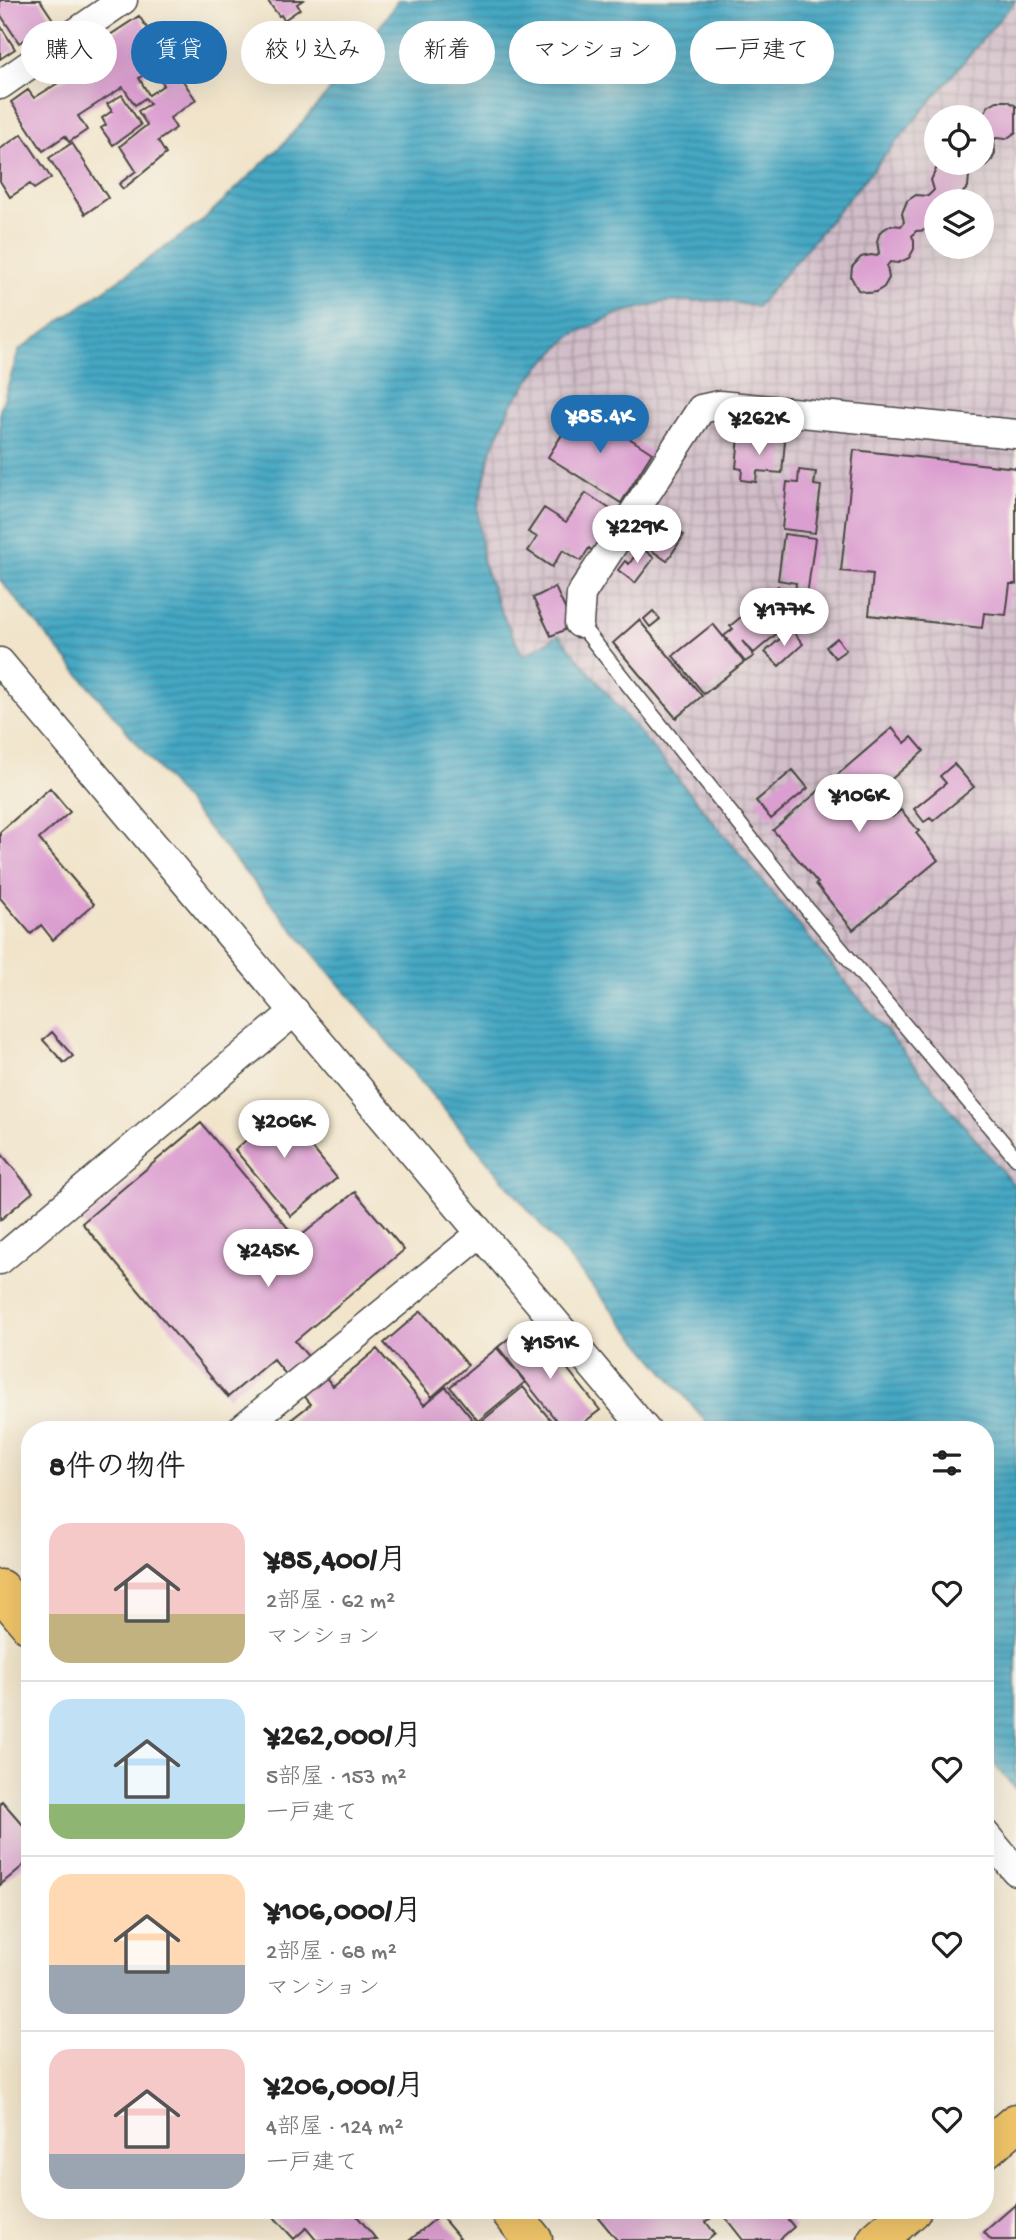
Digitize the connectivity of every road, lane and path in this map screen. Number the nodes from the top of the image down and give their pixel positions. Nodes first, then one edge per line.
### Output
1 (123, 0) edge
2 (0, 85) edge
3 (1016, 434) edge
4 (579, 623) joint
5 (0, 662) edge
6 (295, 1011) junction
7 (1016, 1158) edge
8 (480, 1234) junction
9 (0, 1260) edge
10 (251, 1421) edge
11 (638, 1421) edge
12 (994, 1845) edge
13 (1016, 1871) edge
14 (1016, 2123) edge
15 (994, 2141) edge
16 (516, 2219) edge
17 (902, 2219) edge
18 (533, 2240) edge
19 (877, 2240) edge

1 - 2 street
3 - 4 street
4 - 7 lane
5 - 6 street
6 - 8 street
6 - 9 street
8 - 10 street
8 - 11 street
12 - 13 street
14 - 15 highway
16 - 18 highway
17 - 19 highway

